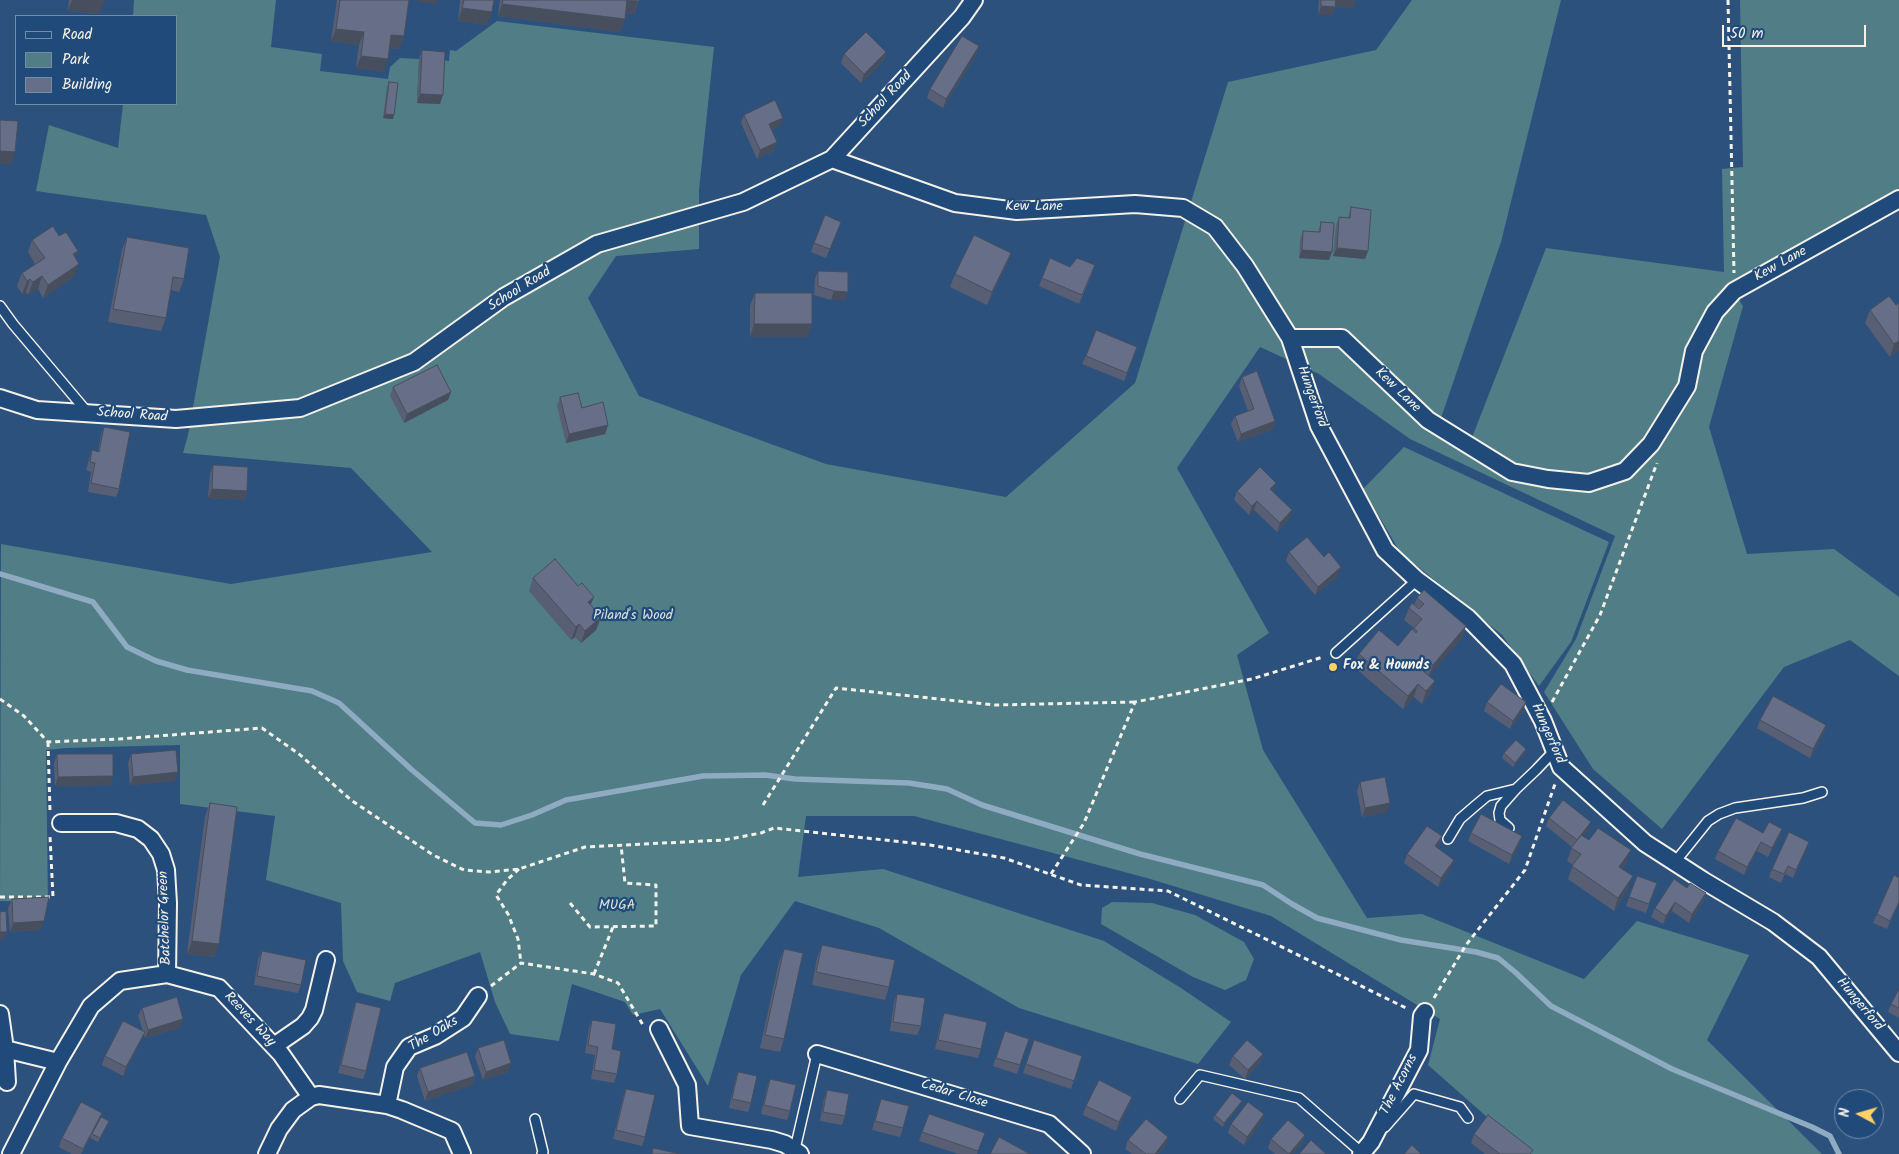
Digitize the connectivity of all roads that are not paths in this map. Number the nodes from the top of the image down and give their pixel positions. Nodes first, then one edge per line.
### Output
1 (974, 0) edge
2 (832, 158) junction
3 (1899, 199) edge
4 (0, 306) edge
5 (1290, 338) junction
6 (0, 398) edge
7 (88, 413) junction
8 (1417, 580) junction
9 (1336, 653) road end
10 (1555, 750) junction
11 (1516, 789) junction
12 (1822, 792) dead end
13 (55, 822) road end
14 (1509, 828) edge
15 (1448, 839) dead end
16 (1675, 862) junction
17 (326, 960) dead end
18 (168, 974) junction
19 (478, 996) road end
20 (0, 1014) edge
21 (1424, 1014) road end
22 (660, 1029) road end
23 (274, 1046) junction
24 (5, 1049) junction
25 (1899, 1053) edge
26 (817, 1054) joint
27 (58, 1062) junction
28 (7, 1082) dead end
29 (311, 1097) junction
30 (1180, 1099) dead end
31 (387, 1105) junction
32 (1468, 1118) dead end
33 (535, 1119) dead end
34 (1365, 1150) edge
35 (797, 1152) edge
36 (11, 1154) edge
37 (267, 1154) edge
38 (462, 1154) edge
39 (542, 1154) edge
40 (1082, 1154) edge

1 - 2 street, School Road
2 - 5 street, Kew Lane
2 - 7 street, School Road
3 - 5 street, Kew Lane
4 - 7 lane
5 - 8 street, Hungerford
6 - 7 street, School Road
8 - 9 lane
8 - 10 street, Hungerford
10 - 11 lane
10 - 16 street, Hungerford
11 - 14 lane
11 - 15 lane
12 - 16 lane
13 - 18 street, Batchelor Green
16 - 25 street, Hungerford
17 - 23 street
18 - 23 street, Reeves Way
18 - 27 street, Reeves Way
19 - 31 street, The Oaks
20 - 24 street
21 - 34 street, The Acorns
22 - 35 street
23 - 29 street, Reeves Way
24 - 27 street
24 - 28 street
26 - 35 lane
26 - 40 street, Cedar Close
27 - 36 street, Reeves Way
29 - 31 street
29 - 37 street
30 - 34 lane
31 - 38 street
32 - 34 lane
33 - 39 lane

